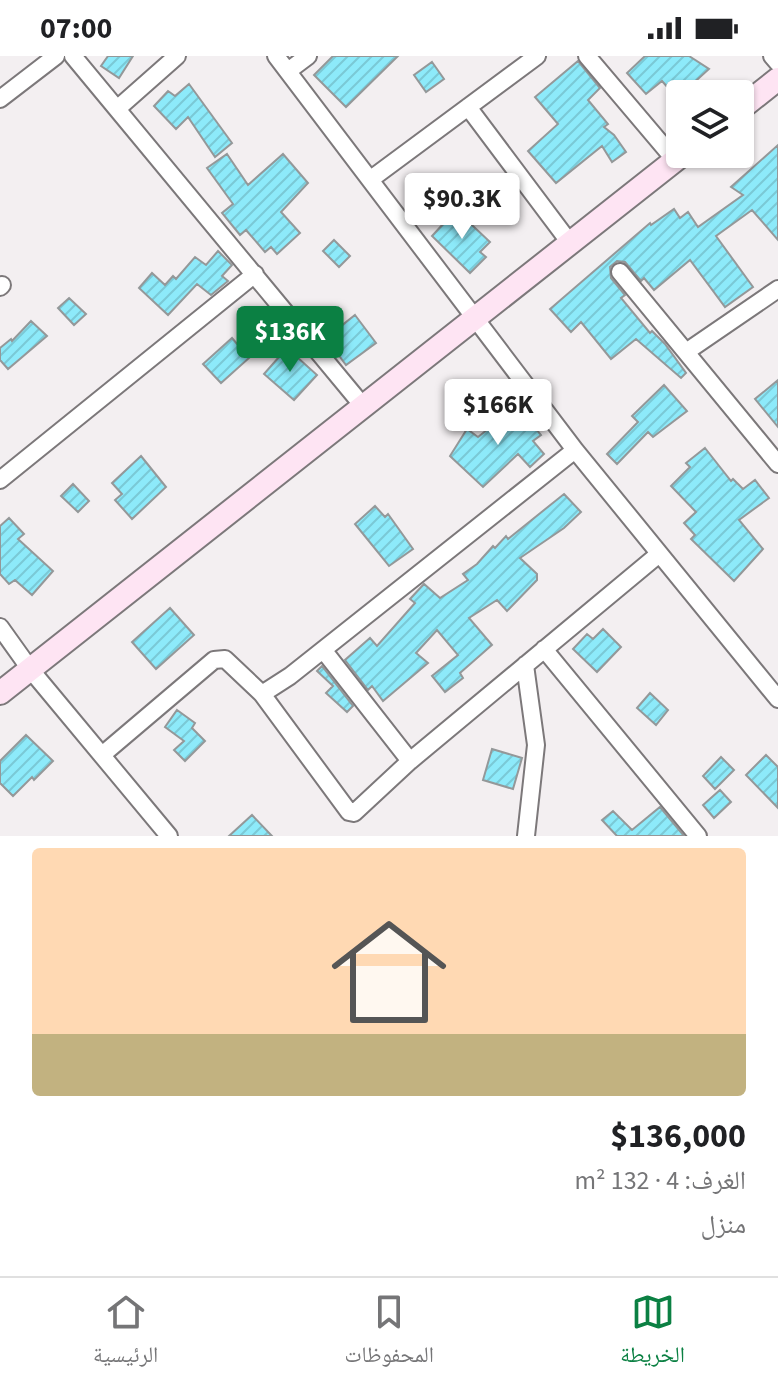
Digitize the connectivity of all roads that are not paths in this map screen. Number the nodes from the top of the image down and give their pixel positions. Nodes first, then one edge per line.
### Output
1 (56, 56) edge
2 (73, 56) edge
3 (177, 56) edge
4 (276, 56) edge
5 (308, 56) edge
6 (537, 56) edge
7 (587, 56) edge
8 (772, 56) edge
9 (778, 63) edge
10 (288, 71) junction
11 (778, 79) edge
12 (754, 98) edge
13 (0, 99) edge
14 (468, 107) junction
15 (117, 109) junction
16 (666, 143) edge
17 (666, 167) edge
18 (371, 179) junction
19 (570, 243) junction
20 (620, 272) dead end
21 (255, 274) junction
22 (778, 289) edge
23 (475, 318) junction
24 (686, 352) junction
25 (363, 406) junction
26 (575, 450) junction
27 (778, 463) edge
28 (0, 480) edge
29 (659, 554) junction
30 (0, 627) edge
31 (544, 649) junction
32 (324, 651) junction
33 (525, 665) junction
34 (30, 669) junction
35 (772, 681) edge
36 (0, 693) edge
37 (262, 694) junction
38 (778, 699) edge
39 (102, 755) junction
40 (410, 761) junction
41 (169, 836) edge
42 (526, 836) edge
43 (698, 836) edge

1 - 13 street
2 - 15 street
3 - 15 street
4 - 10 street
5 - 10 street
6 - 14 street
7 - 16 street
8 - 9 street
10 - 18 street
11 - 12 street
14 - 18 street
14 - 19 street
15 - 21 street
17 - 19 street
18 - 23 street
19 - 23 street
20 - 24 street
21 - 25 street
21 - 28 street
22 - 24 street
23 - 25 street
23 - 26 street
24 - 27 street
25 - 34 street
26 - 29 street
26 - 32 street
29 - 31 street
29 - 35 street
30 - 34 street
31 - 33 street
31 - 43 street
32 - 37 street
32 - 40 street
33 - 40 street
33 - 42 street
34 - 36 street
34 - 39 street
35 - 38 street
37 - 39 street
37 - 40 street
39 - 41 street

